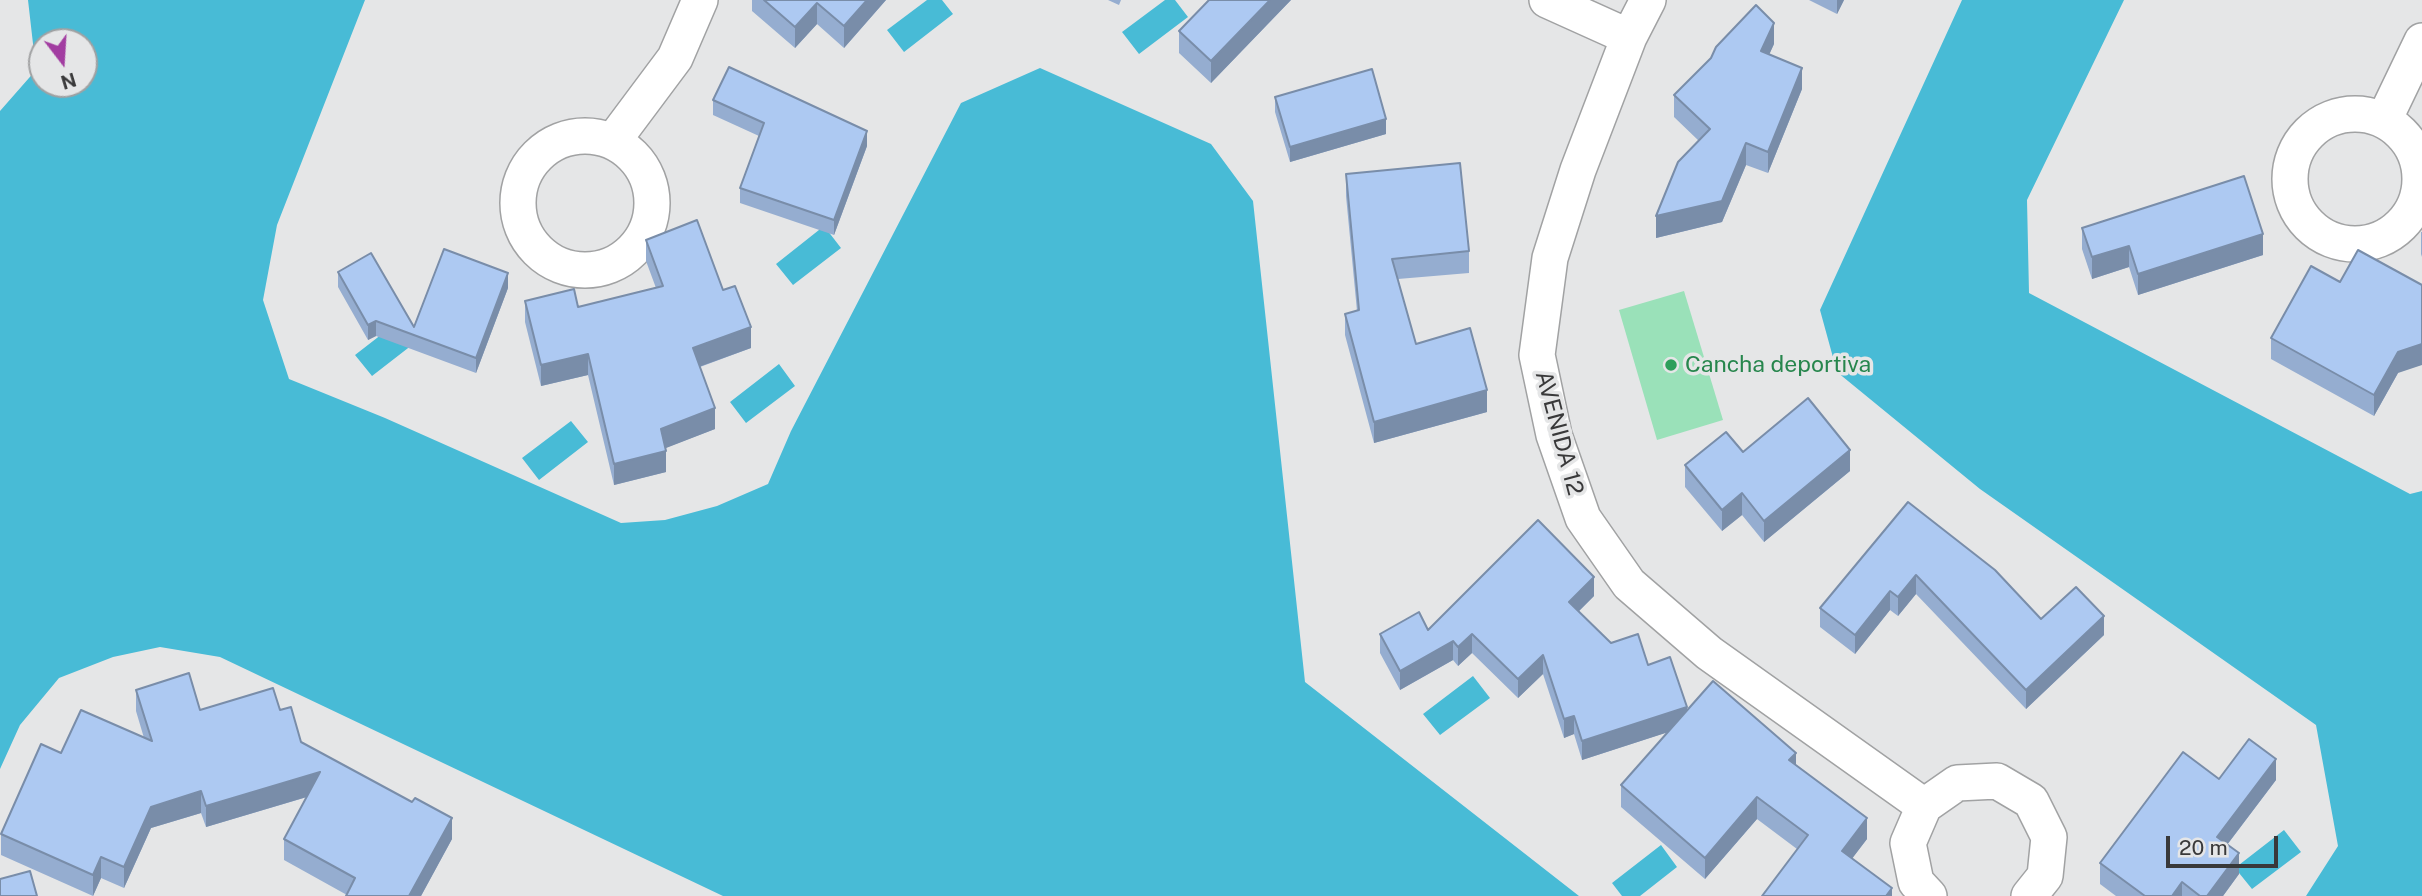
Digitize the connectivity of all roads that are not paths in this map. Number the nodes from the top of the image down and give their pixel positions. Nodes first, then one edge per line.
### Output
1 (700, 0) edge
2 (1547, 0) edge
3 (1648, 0) edge
4 (1629, 37) junction
5 (2422, 41) edge
6 (2384, 120) dead end
7 (613, 141) dead end
8 (1924, 806) junction
9 (1929, 896) edge
10 (2029, 896) edge

1 - 7 street
2 - 4 street
3 - 4 street, AVENIDA 12
4 - 8 street, AVENIDA 12
5 - 6 street
8 - 9 street
8 - 10 street

